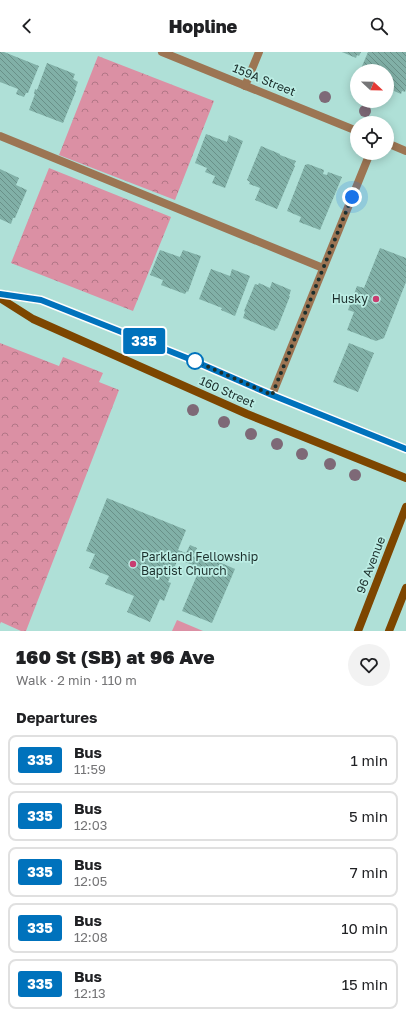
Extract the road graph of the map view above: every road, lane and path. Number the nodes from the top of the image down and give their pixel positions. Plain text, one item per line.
1 (162, 52) edge
2 (259, 52) edge
3 (245, 86) junction
4 (350, 128) edge
5 (0, 136) edge
6 (394, 146) edge
7 (406, 151) edge
8 (367, 160) edge
9 (323, 268) junction
10 (0, 294) edge
11 (0, 298) edge
12 (272, 395) junction
13 (406, 449) edge
14 (406, 478) edge
15 (406, 507) edge
16 (406, 588) edge
17 (358, 631) edge
18 (389, 631) edge

1 - 3 street, 159A Street
2 - 3 street
3 - 4 street, 159A Street
5 - 9 street
6 - 7 street
8 - 9 street
9 - 12 street
10 - 12 main road, 160 Street
11 - 14 main road, 160 Street
12 - 13 main road, 160 Street
15 - 17 main road, 96 Avenue
16 - 18 main road

